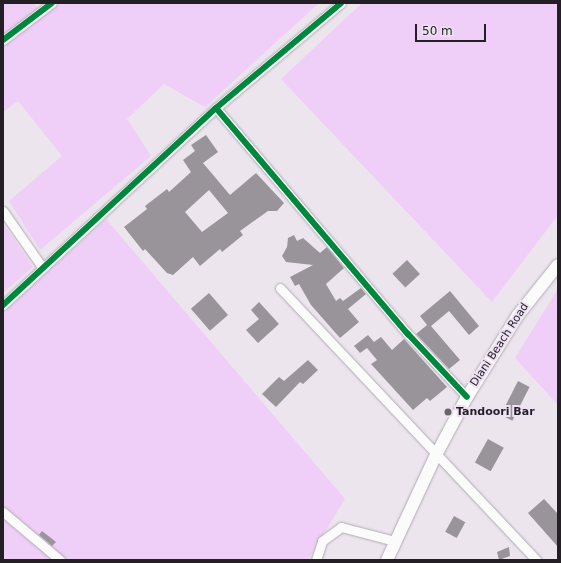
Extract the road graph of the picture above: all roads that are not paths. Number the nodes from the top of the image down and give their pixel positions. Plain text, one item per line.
1 (52, 3) edge
2 (341, 3) edge
3 (3, 40) edge
4 (216, 108) junction
5 (3, 211) edge
6 (558, 265) edge
7 (42, 267) junction
8 (280, 288) dead end
9 (3, 305) edge
10 (467, 397) junction
11 (436, 456) junction
12 (3, 512) edge
13 (395, 541) junction
14 (60, 560) edge
15 (316, 560) edge
16 (387, 560) edge
17 (536, 560) edge

1 - 3 street
2 - 4 street
4 - 7 street
4 - 10 street
5 - 7 street
6 - 10 main road, Diani Beach Road
7 - 9 street
8 - 11 street
10 - 11 main road, Diani Beach Road
11 - 13 main road, Diani Beach Road
11 - 17 street
12 - 14 street
13 - 15 street
13 - 16 main road, Diani Beach Road

